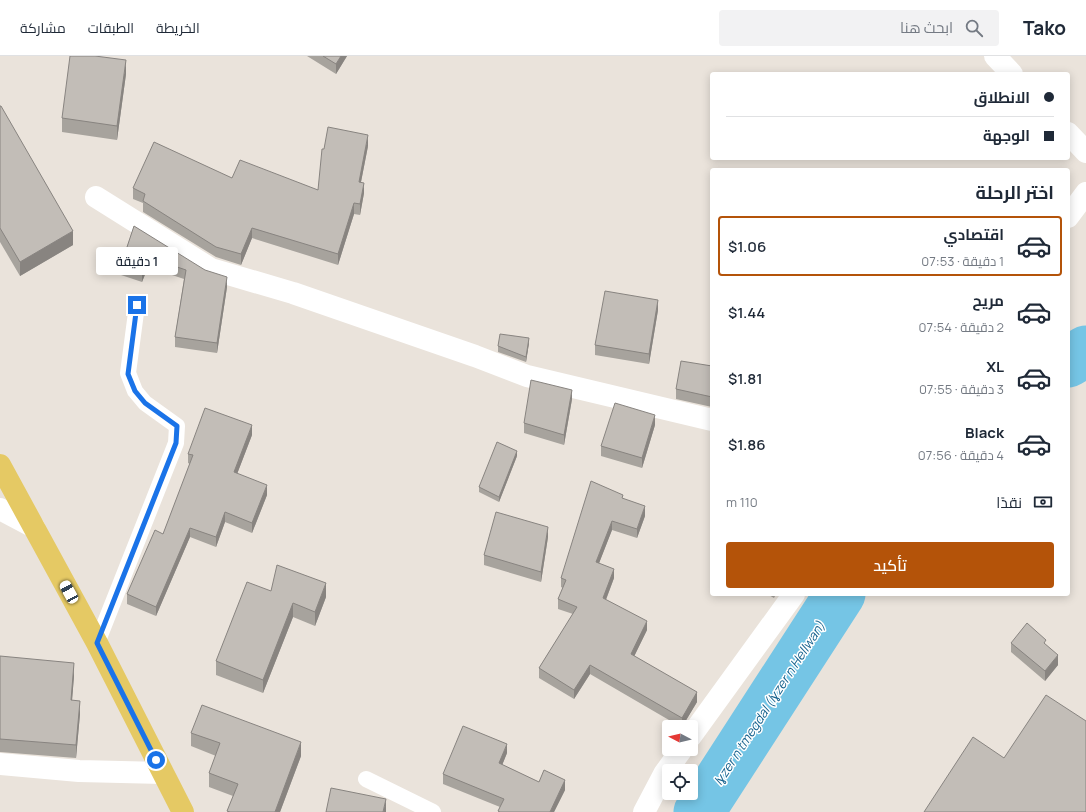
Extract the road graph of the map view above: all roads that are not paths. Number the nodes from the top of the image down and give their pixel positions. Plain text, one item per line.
1 (995, 56) edge
2 (1010, 72) edge
3 (1070, 135) edge
4 (1086, 152) edge
5 (1086, 193) edge
6 (96, 197) dead end
7 (1070, 214) edge
8 (137, 305) dead end
9 (710, 420) edge
10 (0, 464) edge
11 (0, 509) edge
12 (34, 527) junction
13 (793, 596) edge
14 (97, 643) junction
15 (698, 726) edge
16 (677, 756) edge
17 (0, 764) edge
18 (163, 773) junction
19 (366, 779) dead end
20 (183, 812) edge
21 (433, 812) edge
22 (644, 812) edge

1 - 2 street
3 - 4 street
5 - 7 street
6 - 9 street
8 - 14 lane
10 - 12 main road
11 - 12 street
12 - 14 main road
13 - 15 street
14 - 18 main road
16 - 22 street
17 - 18 street
18 - 20 main road
19 - 21 lane

